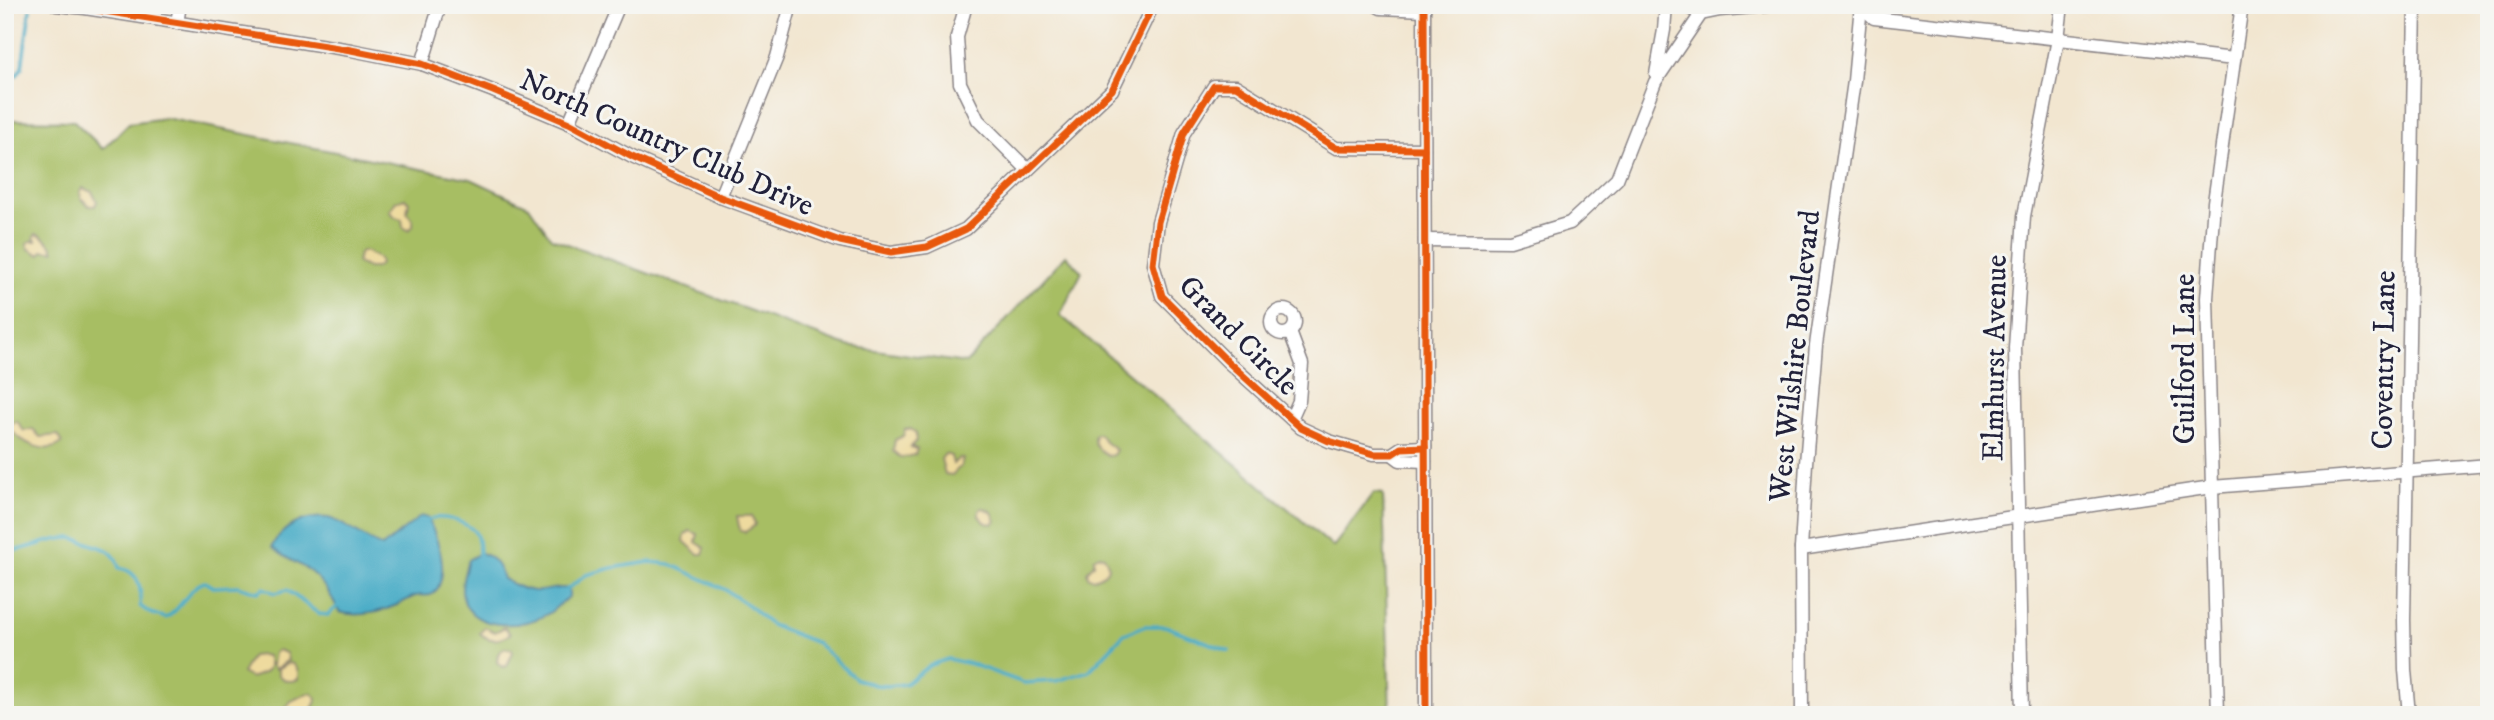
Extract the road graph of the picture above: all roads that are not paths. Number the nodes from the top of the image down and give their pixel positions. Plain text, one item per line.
1 (56, 5) edge
2 (180, 5) edge
3 (440, 5) edge
4 (619, 5) edge
5 (791, 5) edge
6 (966, 5) edge
7 (1153, 5) edge
8 (1376, 5) edge
9 (1666, 5) edge
10 (1684, 5) edge
11 (1775, 5) edge
12 (1860, 5) edge
13 (2062, 5) edge
14 (2242, 5) edge
15 (2415, 5) edge
16 (1424, 7) edge
17 (1701, 15) junction
18 (177, 23) junction
19 (2058, 39) junction
20 (2234, 60) junction
21 (422, 64) junction
22 (1655, 82) junction
23 (569, 123) junction
24 (1424, 149) junction
25 (1027, 169) junction
26 (720, 197) junction
27 (1425, 240) junction
28 (1290, 332) dead end
29 (1291, 419) junction
30 (1425, 447) junction
31 (1392, 454) junction
32 (1425, 461) junction
33 (2489, 465) edge
34 (2407, 472) junction
35 (2212, 486) junction
36 (2018, 517) junction
37 (1801, 549) junction
38 (1426, 715) edge
39 (1802, 715) edge
40 (2022, 715) edge
41 (2218, 715) edge
42 (2409, 715) edge

1 - 18 street, North Country Club Drive
2 - 18 street
3 - 21 street
4 - 23 street
5 - 26 street
6 - 25 street
7 - 25 street, North Country Club Drive
8 - 16 street
9 - 22 street
10 - 17 street
11 - 17 street
12 - 19 street
12 - 37 street, West Wilshire Boulevard
13 - 19 street, Elmhurst Avenue
14 - 20 street, Guilford Lane
15 - 34 street, Coventry Lane
16 - 24 street
17 - 22 street
18 - 21 street, North Country Club Drive
19 - 20 street
19 - 36 street, Elmhurst Avenue
20 - 35 street, Guilford Lane
21 - 23 street, North Country Club Drive
22 - 27 street
23 - 26 street, North Country Club Drive
24 - 27 street
24 - 29 street, Grand Circle
25 - 26 street, North Country Club Drive
27 - 30 street
28 - 29 street
29 - 31 street, Grand Circle
30 - 31 street, Grand Circle
30 - 32 street
31 - 32 street, Grand Circle
32 - 38 street
33 - 34 street
34 - 35 street
34 - 42 street, Coventry Lane
35 - 36 street
35 - 41 street, Guilford Lane
36 - 37 street
36 - 40 street, Elmhurst Avenue
37 - 39 street, West Wilshire Boulevard

